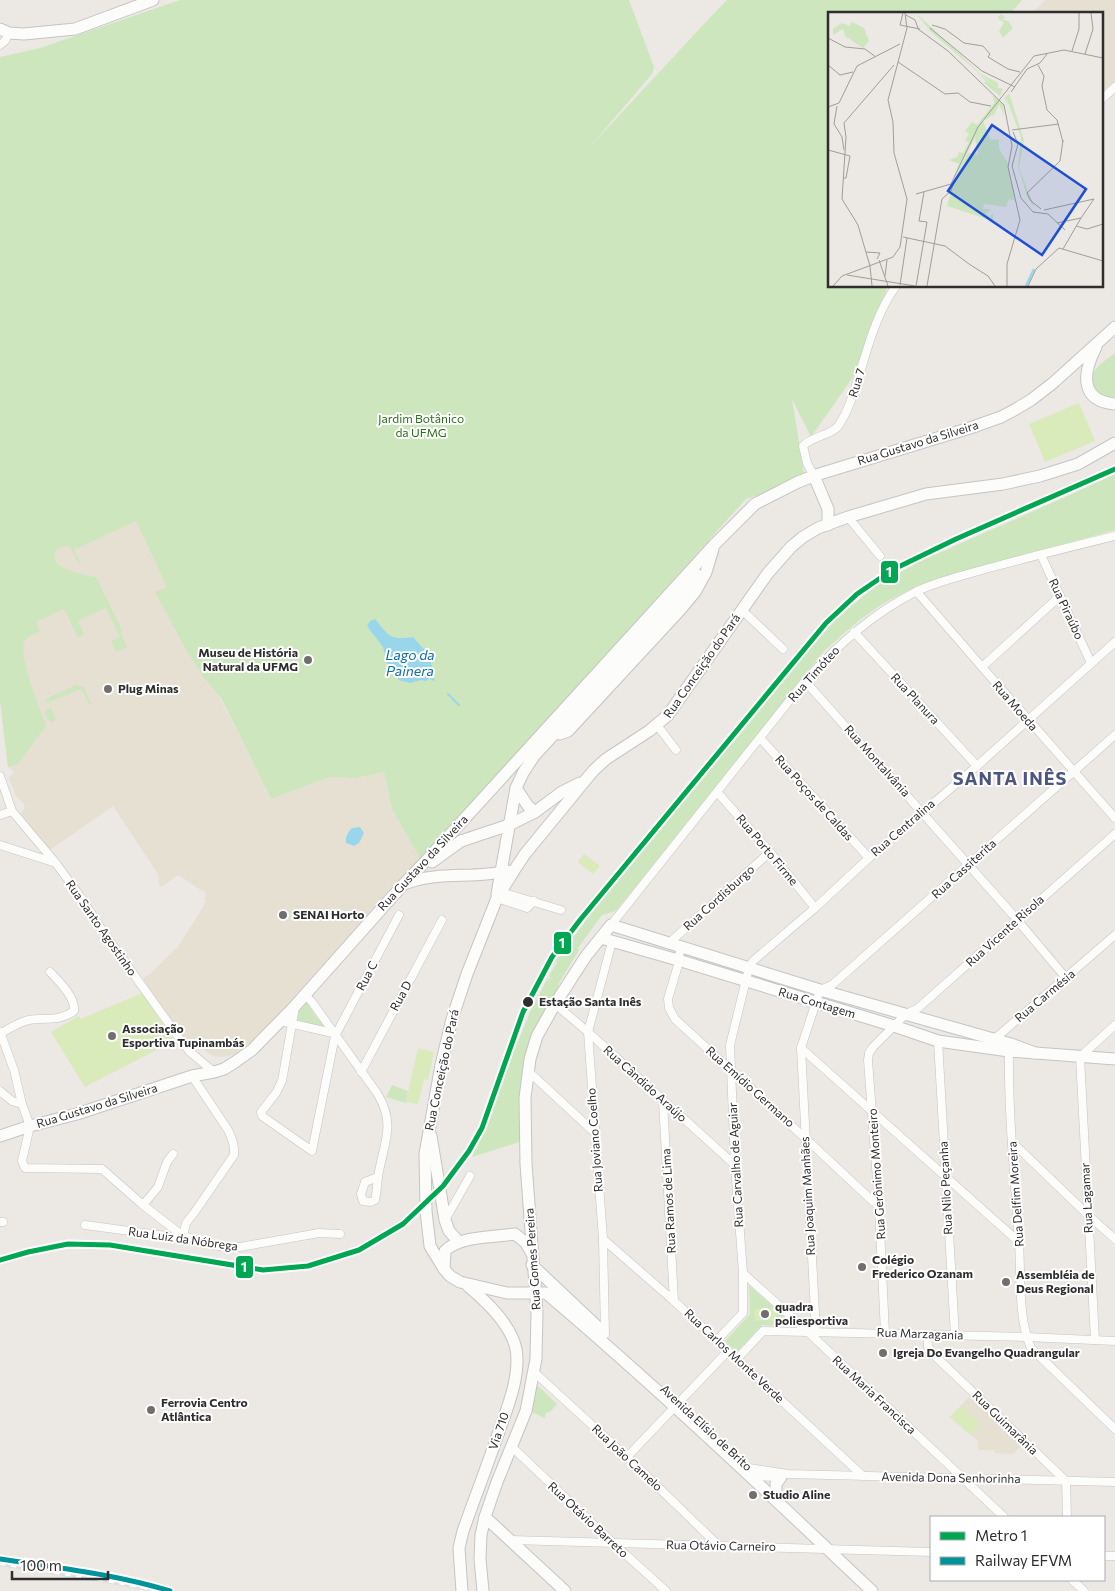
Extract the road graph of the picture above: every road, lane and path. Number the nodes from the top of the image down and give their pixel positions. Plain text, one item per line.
1 (153, 0) edge
2 (4, 31) edge
3 (0, 45) edge
4 (1115, 87) edge
5 (1102, 99) edge
6 (895, 288) edge
7 (1115, 327) edge
8 (1099, 342) junction
9 (1115, 404) edge
10 (1115, 443) edge
11 (807, 463) junction
12 (814, 476) junction
13 (800, 481) junction
14 (848, 517) junction
15 (828, 525) junction
16 (1114, 537) edge
17 (714, 545) junction
18 (1041, 555) junction
19 (880, 556) dead end
20 (917, 592) junction
21 (1060, 596) junction
22 (742, 610) junction
23 (854, 632) junction
24 (1115, 642) edge
25 (783, 649) dead end
26 (1091, 663) junction
27 (982, 667) junction
28 (805, 681) junction
29 (1027, 720) junction
30 (657, 725) junction
31 (1115, 735) edge
32 (760, 738) junction
33 (676, 750) dead end
34 (977, 766) junction
35 (1073, 772) junction
36 (0, 776) edge
37 (585, 781) junction
38 (516, 788) junction
39 (718, 793) junction
40 (12, 811) junction
41 (922, 811) junction
42 (535, 812) junction
43 (0, 816) edge
44 (1115, 818) edge
45 (509, 825) junction
46 (1115, 834) edge
47 (0, 845) edge
48 (770, 852) junction
49 (869, 858) junction
50 (55, 862) junction
51 (969, 866) junction
52 (515, 869) junction
53 (500, 873) junction
54 (484, 875) junction
55 (403, 884) junction
56 (499, 895) junction
57 (815, 908) junction
58 (561, 910) dead end
59 (399, 916) dead end
60 (442, 920) dead end
61 (1017, 920) junction
62 (611, 925) junction
63 (1115, 935) edge
64 (606, 940) junction
65 (668, 944) junction
66 (681, 948) junction
67 (678, 960) junction
68 (749, 968) junction
69 (50, 972) dead end
70 (1066, 978) junction
71 (746, 981) junction
72 (820, 990) junction
73 (305, 995) junction
74 (816, 1002) junction
75 (555, 1004) junction
76 (295, 1006) junction
77 (906, 1014) junction
78 (923, 1019) junction
79 (280, 1021) junction
80 (292, 1024) junction
81 (1115, 1025) edge
82 (894, 1026) junction
83 (588, 1032) junction
84 (913, 1032) junction
85 (0, 1033) edge
86 (334, 1035) junction
87 (992, 1039) junction
88 (938, 1041) junction
89 (968, 1045) junction
90 (801, 1048) junction
91 (1009, 1051) junction
92 (1035, 1053) junction
93 (1080, 1057) junction
94 (1115, 1059) edge
95 (528, 1071) junction
96 (731, 1071) junction
97 (214, 1072) junction
98 (361, 1072) junction
99 (192, 1076) junction
100 (0, 1091) edge
101 (663, 1101) junction
102 (22, 1104) junction
103 (873, 1111) junction
104 (30, 1126) junction
105 (429, 1127) junction
106 (594, 1132) junction
107 (0, 1136) edge
108 (805, 1138) junction
109 (1012, 1142) junction
110 (173, 1154) dead end
111 (735, 1165) junction
112 (470, 1176) dead end
113 (946, 1176) junction
114 (378, 1177) dead end
115 (143, 1205) junction
116 (879, 1207) junction
117 (1088, 1216) junction
118 (445, 1220) junction
119 (530, 1224) junction
120 (85, 1225) dead end
121 (340, 1234) dead end
122 (515, 1234) junction
123 (184, 1236) junction
124 (603, 1238) junction
125 (1115, 1240) edge
126 (459, 1242) junction
127 (1019, 1242) junction
128 (532, 1259) junction
129 (444, 1270) junction
130 (743, 1273) junction
131 (467, 1284) junction
132 (535, 1292) junction
133 (674, 1302) junction
134 (811, 1331) junction
135 (885, 1333) junction
136 (927, 1335) junction
137 (956, 1336) junction
138 (603, 1337) junction
139 (1026, 1337) junction
140 (1095, 1340) junction
141 (716, 1341) junction
142 (1115, 1341) edge
143 (728, 1351) junction
144 (737, 1359) junction
145 (534, 1372) junction
146 (677, 1405) junction
147 (1115, 1429) edge
148 (512, 1447) junction
149 (627, 1458) junction
150 (752, 1474) junction
151 (785, 1475) junction
152 (863, 1476) junction
153 (963, 1478) junction
154 (1066, 1481) junction
155 (1115, 1482) edge
156 (776, 1494) junction
157 (1003, 1516) edge
158 (1067, 1516) edge
159 (485, 1517) junction
160 (512, 1540) junction
161 (613, 1544) junction
162 (718, 1545) junction
163 (831, 1549) junction
164 (930, 1552) edge
165 (1073, 1581) edge
166 (462, 1591) edge
167 (482, 1591) edge
168 (566, 1591) edge
169 (666, 1591) edge
170 (872, 1591) edge
171 (879, 1591) edge
172 (1084, 1591) edge

1 - 2 main road
2 - 3 street
4 - 5 street
6 - 11 street, Rua 7
7 - 8 main road, Rua Gustavo da Silveira
8 - 9 main road
8 - 12 main road, Rua Gustavo da Silveira
10 - 14 main road, Rua Conceição do Pará
11 - 12 street
11 - 13 street, Rua 7
12 - 13 main road, Rua Gustavo da Silveira
12 - 15 main road
13 - 17 main road, Rua Gustavo da Silveira
14 - 15 main road, Rua Conceição do Pará
14 - 19 street
15 - 22 main road, Rua Conceição do Pará
16 - 18 street, Rua Timóteo
17 - 38 main road, Rua Gustavo da Silveira
17 - 55 main road, Rua Gustavo da Silveira
18 - 20 street, Rua Timóteo
18 - 21 street, Rua Piraúbo
20 - 23 street, Rua Timóteo
20 - 27 street, Rua Moeda
21 - 26 street, Rua Piraúbo
21 - 27 street
22 - 25 street
22 - 30 main road, Rua Conceição do Pará
23 - 28 street, Rua Timóteo
23 - 34 street, Rua Planura
24 - 26 street, Rua Centralina
26 - 29 street, Rua Centralina
27 - 29 street, Rua Moeda
28 - 32 street, Rua Timóteo
28 - 41 street, Rua Montalvânia
29 - 34 street, Rua Centralina
29 - 35 street, Rua Moeda
30 - 33 street
30 - 37 main road, Rua Conceição do Pará
31 - 35 street, Rua Cassiterita
32 - 39 street, Rua Timóteo
32 - 49 street, Rua Poços de Caldas
34 - 41 street, Rua Centralina
35 - 44 street, Rua Moeda
35 - 51 street, Rua Cassiterita
36 - 40 street, Rua Santo Agostinho
37 - 42 main road
37 - 52 main road, Rua Conceição do Pará
38 - 42 main road
38 - 45 main road, Rua Gustavo da Silveira
39 - 48 street, Rua Porto Firme
39 - 62 street, Rua Timóteo
40 - 43 street
40 - 50 street, Rua Santo Agostinho
41 - 49 street, Rua Centralina
41 - 51 street, Rua Montalvânia
42 - 45 main road
45 - 53 main road, Rua Gustavo da Silveira
45 - 55 main road
46 - 61 street, Rua Vicente Risola
47 - 50 street
48 - 57 street, Rua Porto Firme
48 - 65 street, Rua Cordisburgo
49 - 57 street, Rua Centralina
50 - 97 street, Rua Santo Agostinho
51 - 61 street, Rua Montalvânia
51 - 72 street, Rua Cassiterita
52 - 53 main road
52 - 56 main road, Rua Conceição do Pará
53 - 54 main road
53 - 56 main road, Rua Gustavo da Silveira
54 - 55 main road
54 - 56 main road
55 - 73 main road, Rua Gustavo da Silveira
56 - 58 street
56 - 105 main road, Rua Conceição do Pará
57 - 68 street, Rua Centralina
59 - 86 street, Rua C
60 - 98 street, Rua D
61 - 70 street, Rua Montalvânia
61 - 77 street, Rua Vicente Risola
62 - 64 main road, Rua Timóteo
62 - 65 main road, Rua Contagem
63 - 70 street, Rua Carmésia
64 - 67 main road, Rua Contagem
64 - 75 main road, Rua Gomes Pereira
64 - 83 street, Rua Joviano Coelho
65 - 66 main road, Rua Contagem
66 - 67 street, Rua Emídio Germano
66 - 68 main road, Rua Contagem
67 - 71 main road, Rua Contagem
67 - 96 street, Rua Emídio Germano
68 - 71 street
68 - 72 main road, Rua Contagem
69 - 85 street
70 - 87 street, Rua Carmésia
71 - 74 main road, Rua Contagem
71 - 96 street, Rua Carvalho de Aguiar
72 - 74 street
72 - 77 main road, Rua Contagem
73 - 76 main road, Rua Gustavo da Silveira
73 - 86 street
74 - 82 main road, Rua Contagem
74 - 90 street, Rua Joaquim Manhães
75 - 83 street, Rua Cândido Araújo
75 - 95 main road, Rua Gomes Pereira
76 - 79 main road, Rua Gustavo da Silveira
76 - 80 street
77 - 78 main road, Rua Contagem
77 - 82 street, Rua Vicente Risola
78 - 84 main road
78 - 87 main road, Rua Contagem
78 - 88 main road
79 - 80 street
79 - 97 main road, Rua Gustavo da Silveira
80 - 86 street
80 - 86 street, Rua C
81 - 93 street
82 - 84 main road, Rua Contagem
82 - 103 street, Rua Gerônimo Monteiro
83 - 101 street, Rua Cândido Araújo
83 - 106 street, Rua Joviano Coelho
84 - 88 main road, Rua Contagem
85 - 102 street
86 - 98 street
87 - 89 street, Rua Carmésia
87 - 92 main road, Rua Contagem
88 - 89 main road, Rua Contagem
88 - 113 street, Rua Nilo Peçanha
89 - 91 main road, Rua Contagem
90 - 103 street
90 - 108 street, Rua Joaquim Manhães
91 - 92 main road, Rua Contagem
91 - 109 street, Rua Delfim Moreira
92 - 93 main road, Rua Contagem
93 - 94 main road, Rua Contagem
93 - 117 street, Rua Lagamar
95 - 106 street
95 - 119 main road, Rua Gomes Pereira
96 - 108 street, Rua Emídio Germano
96 - 111 street, Rua Carvalho de Aguiar
97 - 99 main road, Rua Gustavo da Silveira
98 - 114 street
99 - 104 main road, Rua Gustavo da Silveira
99 - 123 street
100 - 102 street
101 - 111 street, Rua Cândido Araújo
101 - 133 street, Rua Ramos de Lima
102 - 104 street
103 - 113 street
103 - 116 street, Rua Gerônimo Monteiro
104 - 107 main road, Rua Gustavo da Silveira
104 - 115 street
105 - 118 main road
105 - 129 main road, Rua Conceição do Pará
106 - 124 street, Rua Joviano Coelho
108 - 116 street, Rua Emídio Germano
108 - 134 street, Rua Joaquim Manhães
109 - 117 street
109 - 127 street, Rua Delfim Moreira
110 - 115 street
111 - 130 street, Rua Carvalho de Aguiar
112 - 118 street
113 - 127 street
113 - 137 street, Rua Nilo Peçanha
115 - 123 street
116 - 135 street, Rua Gerônimo Monteiro
117 - 125 street
117 - 140 street, Rua Lagamar
118 - 126 main road
119 - 122 main road
119 - 128 main road, Rua Gomes Pereira
120 - 123 street, Rua Luiz da Nóbrega
121 - 123 street, Rua Luiz da Nóbrega
122 - 126 main road
122 - 128 main road, Avenida Elísio de Brito
124 - 133 street, Rua Carlos Monte Verde
124 - 138 street, Rua Joviano Coelho
126 - 129 main road
127 - 139 street, Rua Delfim Moreira
128 - 132 main road, Rua Gomes Pereira
128 - 138 main road, Avenida Elísio de Brito
129 - 131 main road
130 - 134 street, Rua Maria Francisca
130 - 141 street, Rua Carvalho de Aguiar
131 - 132 main road
131 - 166 main road, Via 710
132 - 138 main road, Avenida Elísio de Brito
132 - 145 main road, Rua Gomes Pereira
133 - 141 street, Rua Carlos Monte Verde
134 - 135 street, Rua Marzagania
134 - 144 street, Rua Marzagania
134 - 153 street, Rua Maria Francisca
135 - 136 street, Rua Marzagania
136 - 137 street, Rua Marzagania
136 - 154 street, Rua Guimarânia
137 - 139 street, Rua Marzagania
138 - 146 main road, Avenida Elísio de Brito
139 - 140 street, Rua Marzagania
139 - 147 street
140 - 142 street, Rua Marzagania
141 - 143 street, Rua Carlos Monte Verde
143 - 144 street, Rua Carlos Monte Verde
143 - 146 street
144 - 152 street, Rua Carlos Monte Verde
145 - 148 main road, Rua Gomes Pereira
145 - 149 street, Rua João Camelo
146 - 149 street
146 - 150 main road, Avenida Elísio de Brito
148 - 159 main road, Rua Gomes Pereira
148 - 161 street, Rua Otávio Barreto
149 - 162 street, Rua João Camelo
150 - 151 street, Avenida Dona Senhorinha
150 - 156 main road, Avenida Elísio de Brito
150 - 163 main road, Avenida Elísio de Brito
151 - 152 street, Avenida Dona Senhorinha
151 - 156 main road
152 - 153 street, Avenida Dona Senhorinha
153 - 154 street, Avenida Dona Senhorinha
153 - 157 street, Rua Maria Francisca
154 - 155 street, Avenida Dona Senhorinha
154 - 158 street
156 - 163 main road, Avenida Elísio de Brito
159 - 160 main road
159 - 167 main road, Rua Gomes Pereira
160 - 161 street, Rua Otávio Carneiro
160 - 168 main road
161 - 162 street, Rua Otávio Carneiro
161 - 169 street, Rua Otávio Barreto
162 - 163 street, Rua Otávio Carneiro
163 - 164 street, Rua Otávio Carneiro
163 - 170 main road, Avenida Elísio de Brito
163 - 171 main road, Avenida Elísio de Brito
165 - 172 street

